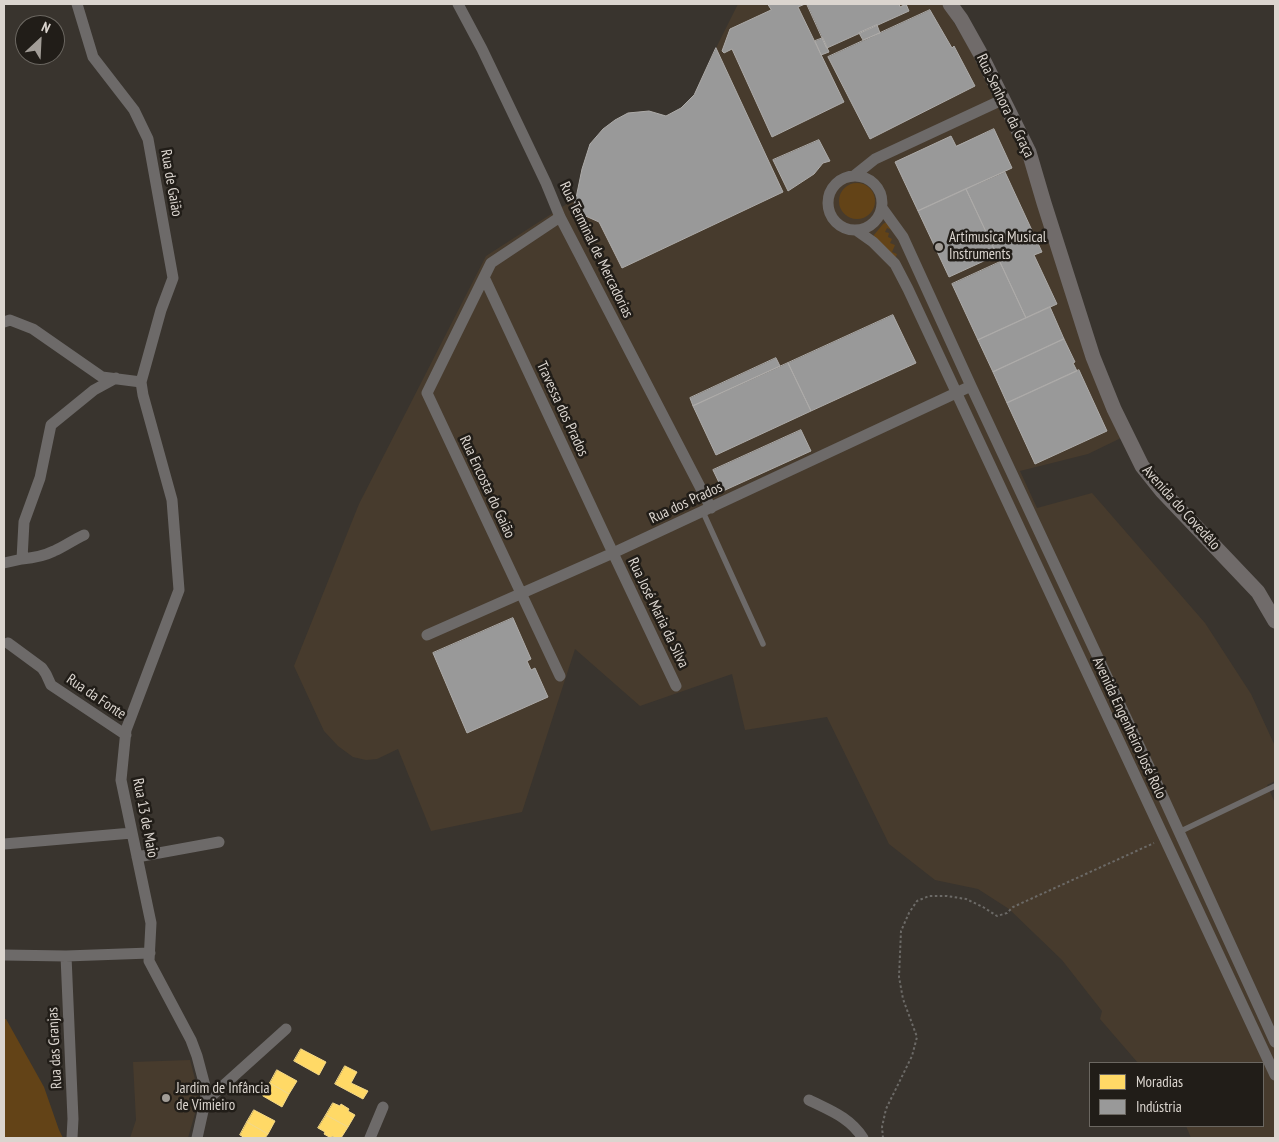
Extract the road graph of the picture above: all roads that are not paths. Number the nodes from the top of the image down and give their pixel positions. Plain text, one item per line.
1 (77, 4) edge
2 (458, 4) edge
3 (950, 4) edge
4 (1004, 99) junction
5 (855, 175) junction
6 (882, 208) junction
7 (560, 217) junction
8 (856, 230) junction
9 (484, 277) junction
10 (4, 322) edge
11 (1093, 357) joint
12 (116, 378) junction
13 (142, 382) junction
14 (971, 386) junction
15 (956, 393) junction
16 (707, 510) junction
17 (84, 535) dead end
18 (612, 553) junction
19 (22, 559) junction
20 (4, 563) edge
21 (521, 594) junction
22 (1275, 621) edge
23 (427, 634) dead end
24 (8, 643) dead end
25 (763, 644) dead end
26 (560, 676) dead end
27 (676, 686) dead end
28 (126, 735) junction
29 (1275, 786) edge
30 (1179, 832) junction
31 (132, 834) junction
32 (219, 842) dead end
33 (4, 844) edge
34 (137, 856) junction
35 (150, 953) junction
36 (4, 954) edge
37 (66, 956) junction
38 (286, 1029) dead end
39 (1275, 1042) edge
40 (1275, 1075) edge
41 (810, 1100) dead end
42 (205, 1102) junction
43 (383, 1108) dead end
44 (72, 1138) edge
45 (196, 1138) edge
46 (370, 1138) edge
47 (863, 1138) edge

1 - 13 street, Rua de Gaião
2 - 7 street, Rua Terminal de Mercadorias
3 - 4 street, Rua Senhora da Graça
4 - 5 street, Avenida Engenheiro José Rolo
4 - 11 street, Rua Senhora da Graça
5 - 6 street, Avenida Engenheiro José Rolo
5 - 8 street, Avenida Engenheiro José Rolo
6 - 8 street
6 - 14 street, Avenida Engenheiro José Rolo
7 - 9 street
7 - 16 street, Rua Terminal de Mercadorias
8 - 15 street, Avenida Engenheiro José Rolo
9 - 18 street, Travessa dos Prados
9 - 21 street, Rua Encosta do Gaião
10 - 12 street
11 - 22 street, Avenida do Covedêlo
12 - 13 street
12 - 19 street
13 - 28 street, Rua 13 de Maio
14 - 15 street
14 - 30 street, Avenida Engenheiro José Rolo
15 - 16 street, Rua dos Prados
15 - 40 street, Avenida Engenheiro José Rolo
16 - 18 street, Rua dos Prados
16 - 25 lane
17 - 19 street
18 - 21 street, Rua dos Prados
18 - 27 street, Rua José Maria da Silva
19 - 20 street
21 - 23 street, Rua dos Prados
21 - 26 street, Rua Encosta do Gaião
24 - 28 street, Rua da Fonte
28 - 31 street, Rua 13 de Maio
29 - 30 lane
30 - 39 street, Avenida Engenheiro José Rolo
31 - 33 street
31 - 34 street, Rua 13 de Maio
32 - 34 street
34 - 35 street, Rua 13 de Maio
35 - 37 street
35 - 42 street, Rua 13 de Maio
36 - 37 street
37 - 44 street, Rua das Granjas
38 - 42 street
41 - 47 street
42 - 45 street, Rua 13 de Maio
43 - 46 street

